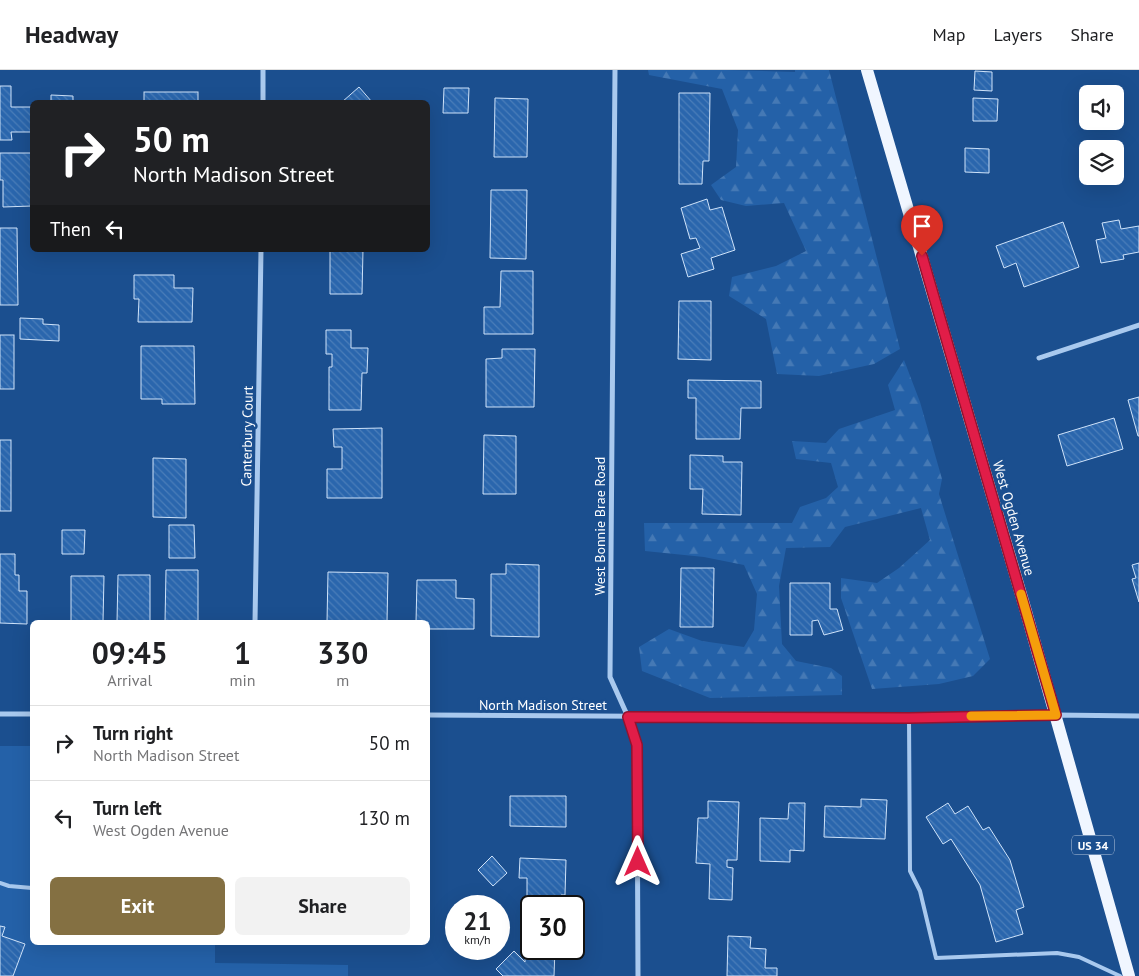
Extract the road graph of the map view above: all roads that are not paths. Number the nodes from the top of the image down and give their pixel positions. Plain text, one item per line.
1 (263, 70) edge
2 (615, 70) edge
3 (867, 70) edge
4 (263, 100) edge
5 (261, 252) edge
6 (1139, 326) edge
7 (1039, 358) dead end
8 (256, 620) edge
9 (0, 714) edge
10 (30, 714) edge
11 (430, 715) edge
12 (1056, 715) junction
13 (1139, 716) edge
14 (628, 717) junction
15 (909, 718) junction
16 (0, 883) edge
17 (30, 888) edge
18 (638, 976) edge
19 (1120, 976) edge
20 (1129, 976) edge

1 - 4 street
2 - 14 street, West Bonnie Brae Road
3 - 12 main road, West Ogden Avenue / US 34
5 - 8 street, Canterbury Court
6 - 7 street
9 - 10 street
11 - 14 street, North Madison Street
12 - 13 street, North Madison Street
12 - 15 street, North Madison Street
12 - 20 main road, West Ogden Avenue / US 34
14 - 15 street, North Madison Street
14 - 18 street, West Bonnie Brae Road
15 - 19 lane
16 - 17 lane

